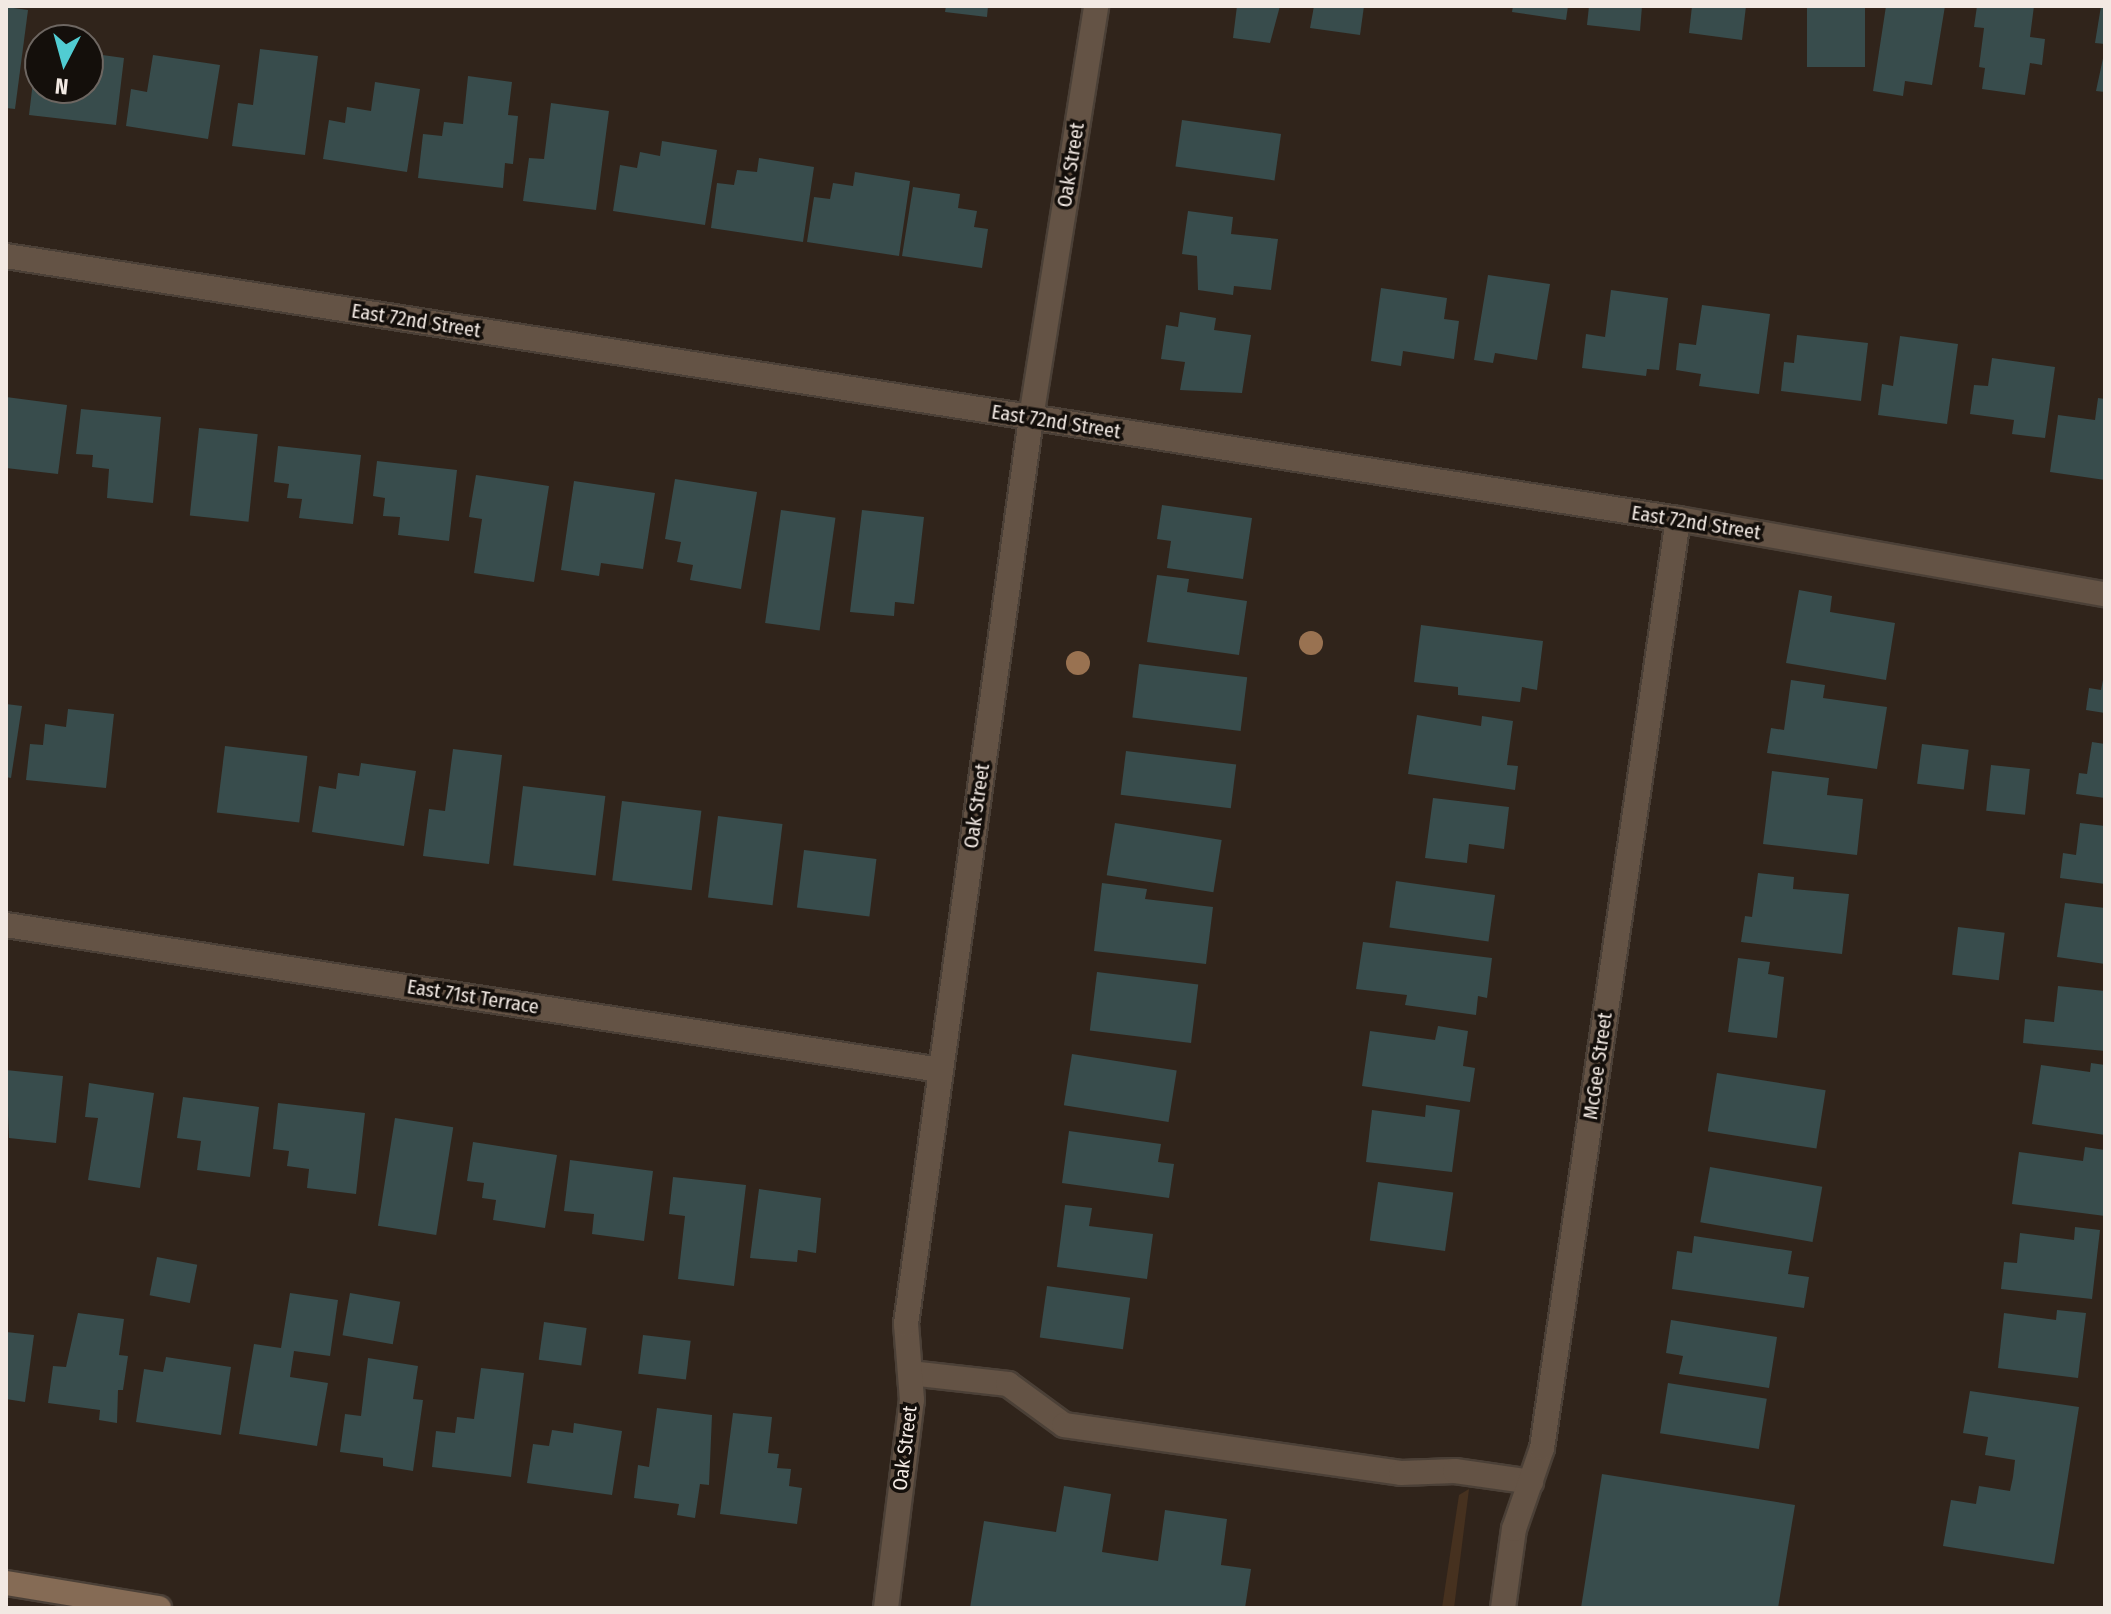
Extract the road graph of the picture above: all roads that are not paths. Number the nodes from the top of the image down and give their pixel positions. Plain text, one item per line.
1 (1096, 6) edge
2 (6, 256) edge
3 (1031, 418) junction
4 (1678, 519) junction
5 (2105, 594) edge
6 (6, 925) edge
7 (940, 1070) junction
8 (910, 1373) junction
9 (1531, 1482) junction
10 (6, 1583) edge
11 (159, 1608) edge
12 (886, 1608) edge
13 (1503, 1608) edge

1 - 3 street, Oak Street
2 - 3 street, East 72nd Street
3 - 4 street, East 72nd Street
3 - 7 street, Oak Street
4 - 5 street, East 72nd Street
4 - 9 street, McGee Street
6 - 7 street, East 71st Terrace
7 - 8 street, Oak Street
8 - 9 street
8 - 12 street, Oak Street
9 - 13 street, McGee Street
10 - 11 main road

